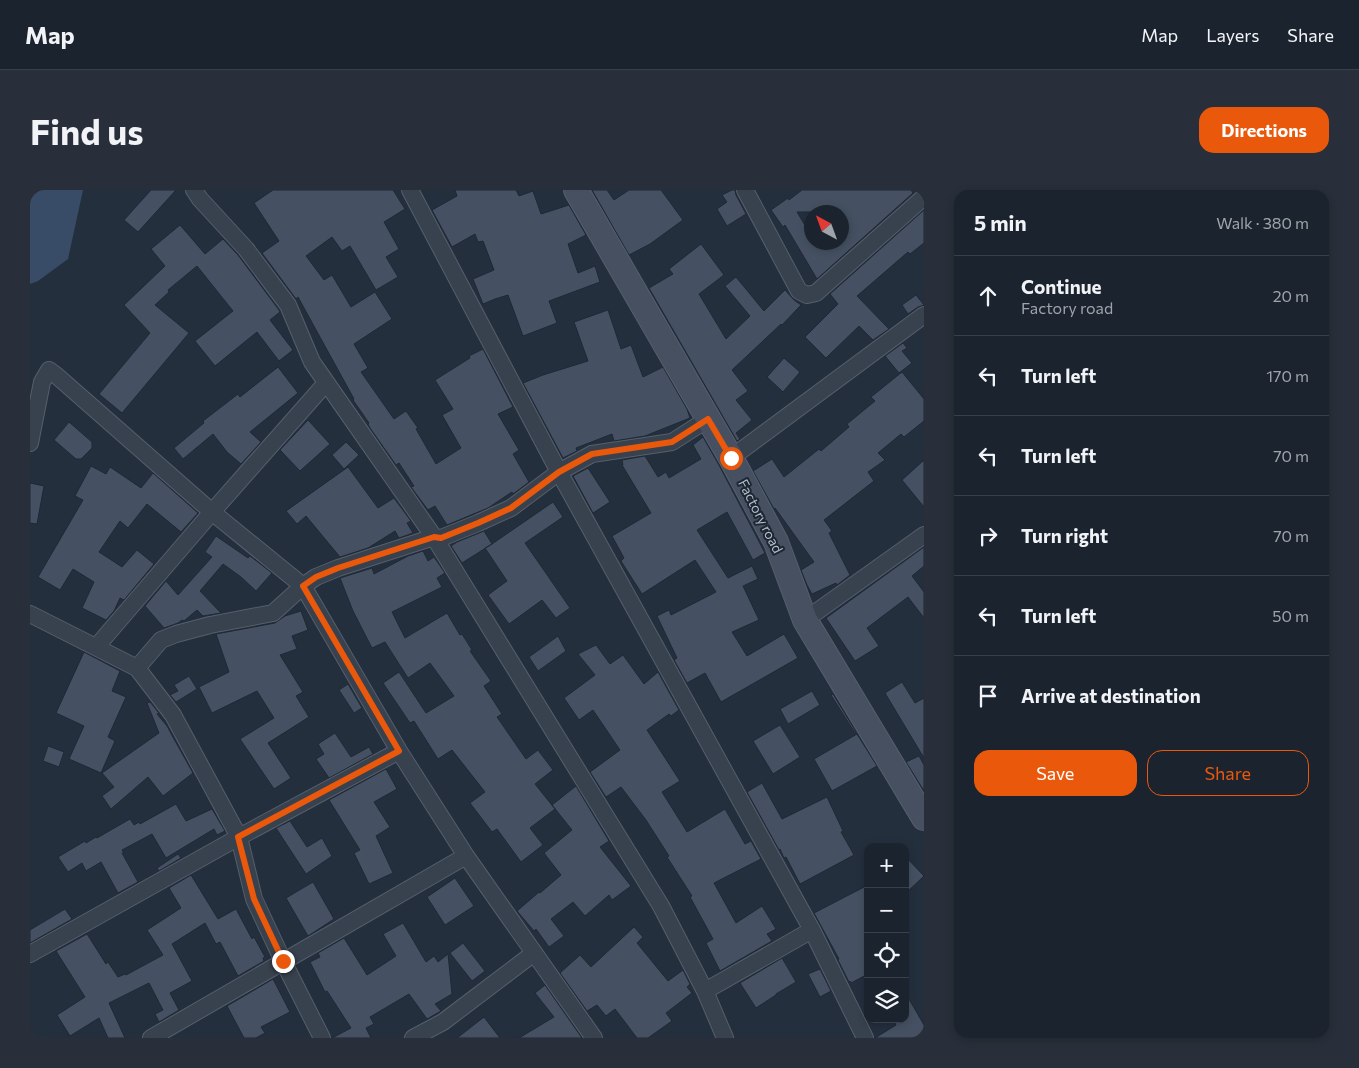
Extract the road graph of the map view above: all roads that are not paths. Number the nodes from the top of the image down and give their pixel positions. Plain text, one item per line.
1 (194, 190) edge
2 (410, 190) edge
3 (576, 190) edge
4 (745, 190) edge
5 (924, 197) edge
6 (924, 315) edge
7 (326, 383) junction
8 (708, 419) junction
9 (30, 443) edge
10 (731, 458) junction
11 (559, 472) junction
12 (212, 512) junction
13 (924, 535) edge
14 (434, 537) junction
15 (303, 586) junction
16 (30, 614) edge
17 (805, 620) junction
18 (96, 646) junction
19 (137, 668) junction
20 (399, 751) junction
21 (924, 818) edge
22 (238, 837) junction
23 (466, 856) junction
24 (812, 930) junction
25 (534, 953) junction
26 (30, 954) edge
27 (283, 961) junction
28 (704, 991) junction
29 (151, 1038) edge
30 (322, 1038) edge
31 (413, 1038) edge
32 (594, 1038) edge
33 (725, 1038) edge
34 (865, 1038) edge

1 - 7 street
2 - 11 street
3 - 8 street, Factory road
4 - 5 street
6 - 10 street
7 - 12 street
7 - 14 street
8 - 10 street, Factory road
8 - 11 street
9 - 12 street
10 - 17 street, Factory road
11 - 14 street
11 - 24 street
12 - 15 street
12 - 18 street
13 - 17 street
14 - 15 street
14 - 28 street
15 - 19 street
15 - 20 street
16 - 18 street
17 - 21 street, Factory road
18 - 19 street
19 - 22 street
20 - 22 street
20 - 23 street
22 - 26 street
22 - 27 street
23 - 25 street
23 - 27 street
24 - 28 street
24 - 34 street
25 - 31 street
25 - 32 street
27 - 29 street
27 - 30 street
28 - 33 street

